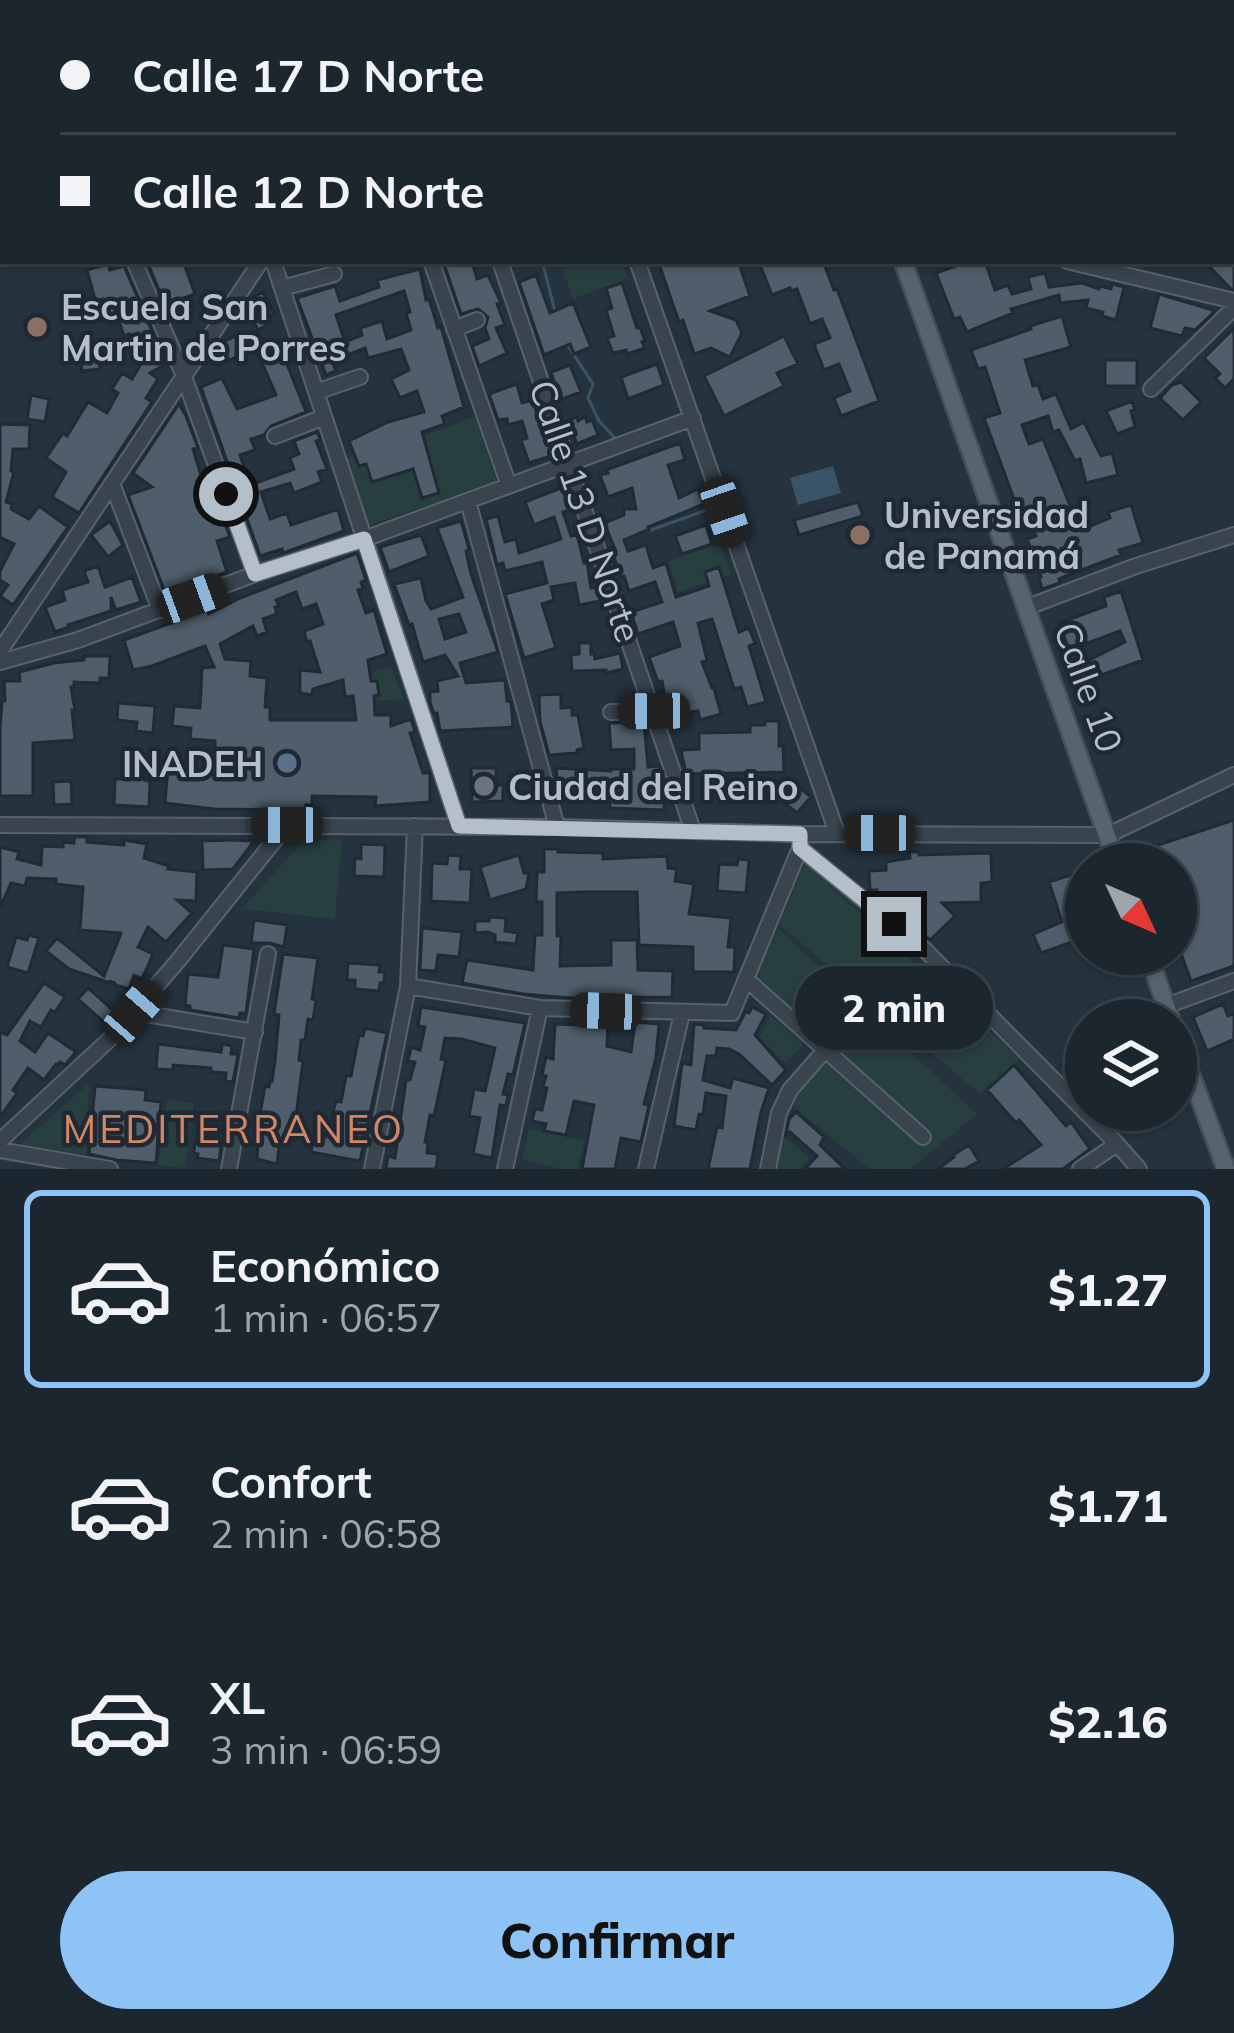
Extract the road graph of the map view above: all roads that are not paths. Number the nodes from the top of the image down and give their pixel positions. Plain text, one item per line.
1 (135, 264) edge
2 (259, 264) edge
3 (274, 264) edge
4 (432, 264) edge
5 (501, 264) edge
6 (639, 264) edge
7 (904, 264) edge
8 (1078, 264) edge
9 (334, 274) dead end
10 (282, 288) junction
11 (1234, 304) edge
12 (477, 320) dead end
13 (454, 329) junction
14 (183, 374) junction
15 (360, 376) dead end
16 (1151, 389) dead end
17 (316, 392) junction
18 (324, 417) junction
19 (692, 418) junction
20 (275, 436) dead end
21 (571, 464) junction
22 (112, 485) junction
23 (508, 486) junction
24 (468, 501) junction
25 (1234, 535) edge
26 (364, 539) junction
27 (255, 574) junction
28 (1025, 608) junction
29 (160, 610) junction
30 (0, 651) edge
31 (0, 662) edge
32 (654, 711) junction
33 (611, 712) dead end
34 (1234, 776) edge
35 (0, 824) edge
36 (287, 825) junction
37 (415, 826) junction
38 (459, 826) junction
39 (557, 827) junction
40 (693, 831) junction
41 (837, 833) junction
42 (1108, 835) junction
43 (800, 841) junction
44 (1110, 843) edge
45 (268, 954) dead end
46 (746, 979) junction
47 (1234, 981) edge
48 (408, 986) junction
49 (1197, 999) edge
50 (540, 1008) junction
51 (134, 1012) junction
52 (682, 1013) junction
53 (255, 1032) junction
54 (826, 1049) junction
55 (1197, 1089) edge
56 (923, 1137) dead end
57 (0, 1141) edge
58 (1118, 1144) junction
59 (0, 1150) edge
60 (1228, 1162) edge
61 (769, 1168) edge
62 (110, 1169) edge
63 (230, 1169) edge
64 (372, 1169) edge
65 (506, 1169) edge
66 (646, 1169) edge
67 (1080, 1169) edge
68 (1139, 1169) edge

1 - 14 street
2 - 14 street
3 - 10 street
4 - 13 street
5 - 21 street, Calle 13 D Norte
6 - 19 street
7 - 28 main road, Calle 10
8 - 11 street
9 - 10 street
10 - 17 street
11 - 16 street
12 - 13 street
13 - 23 street
14 - 22 street
14 - 27 street
15 - 17 street
17 - 18 street
18 - 20 street
18 - 26 street
19 - 21 street
19 - 41 street
21 - 23 street
21 - 32 street, Calle 13 D Norte
22 - 29 street
22 - 30 street
23 - 24 street
24 - 26 street
24 - 39 street
25 - 28 street
26 - 27 street
26 - 38 street
27 - 29 street
28 - 42 main road, Calle 10
29 - 31 street
32 - 33 street
32 - 40 street, Calle 13 D Norte
34 - 42 street
35 - 36 street
36 - 37 street
36 - 51 street
37 - 38 street
37 - 48 street
38 - 39 street
39 - 40 street
40 - 43 street
41 - 42 street
41 - 43 street
42 - 44 main road, Calle 10
43 - 46 street
43 - 58 street
45 - 53 street
46 - 52 street
46 - 54 street
47 - 49 street
48 - 50 street
48 - 64 street
50 - 52 street
50 - 65 street
51 - 53 street
51 - 57 street
52 - 66 street
53 - 63 street
54 - 56 street
54 - 61 street
55 - 60 main road
58 - 67 street
58 - 68 street
59 - 62 street

